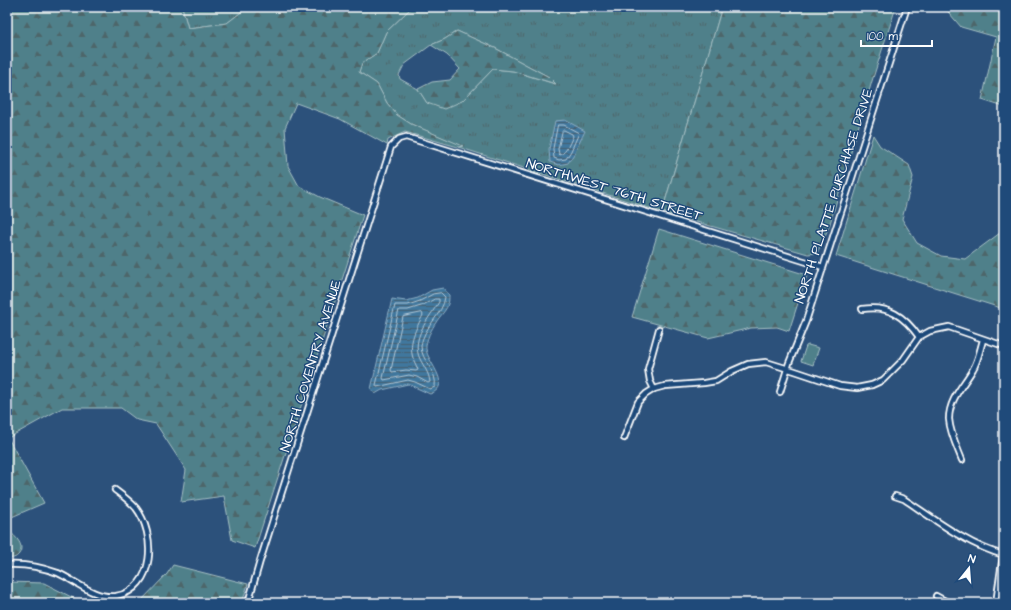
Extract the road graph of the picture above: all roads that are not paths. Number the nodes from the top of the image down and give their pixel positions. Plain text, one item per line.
1 (907, 7) edge
2 (399, 139) joint
3 (823, 267) junction
4 (862, 309) dead end
5 (659, 329) dead end
6 (919, 337) junction
7 (983, 340) junction
8 (1004, 346) edge
9 (788, 368) junction
10 (654, 389) junction
11 (780, 392) dead end
12 (624, 438) dead end
13 (962, 460) dead end
14 (115, 490) dead end
15 (895, 496) dead end
16 (1004, 548) edge
17 (1003, 555) edge
18 (7, 565) edge
19 (936, 596) dead end
20 (248, 603) edge
21 (948, 603) edge
22 (996, 603) edge

1 - 3 street, NORTH PLATTE PURCHASE DRIVE
2 - 3 street, NORTHWEST 76TH STREET
2 - 20 street, NORTH COVENTRY AVENUE
3 - 9 street, NORTH PLATTE PURCHASE DRIVE
4 - 6 street
5 - 10 street
6 - 7 street
6 - 9 street
7 - 8 street
7 - 13 street
9 - 10 street
9 - 11 street, NORTH PLATTE PURCHASE DRIVE
10 - 12 street
14 - 18 street
15 - 17 street
16 - 17 street
17 - 22 street
19 - 21 street

